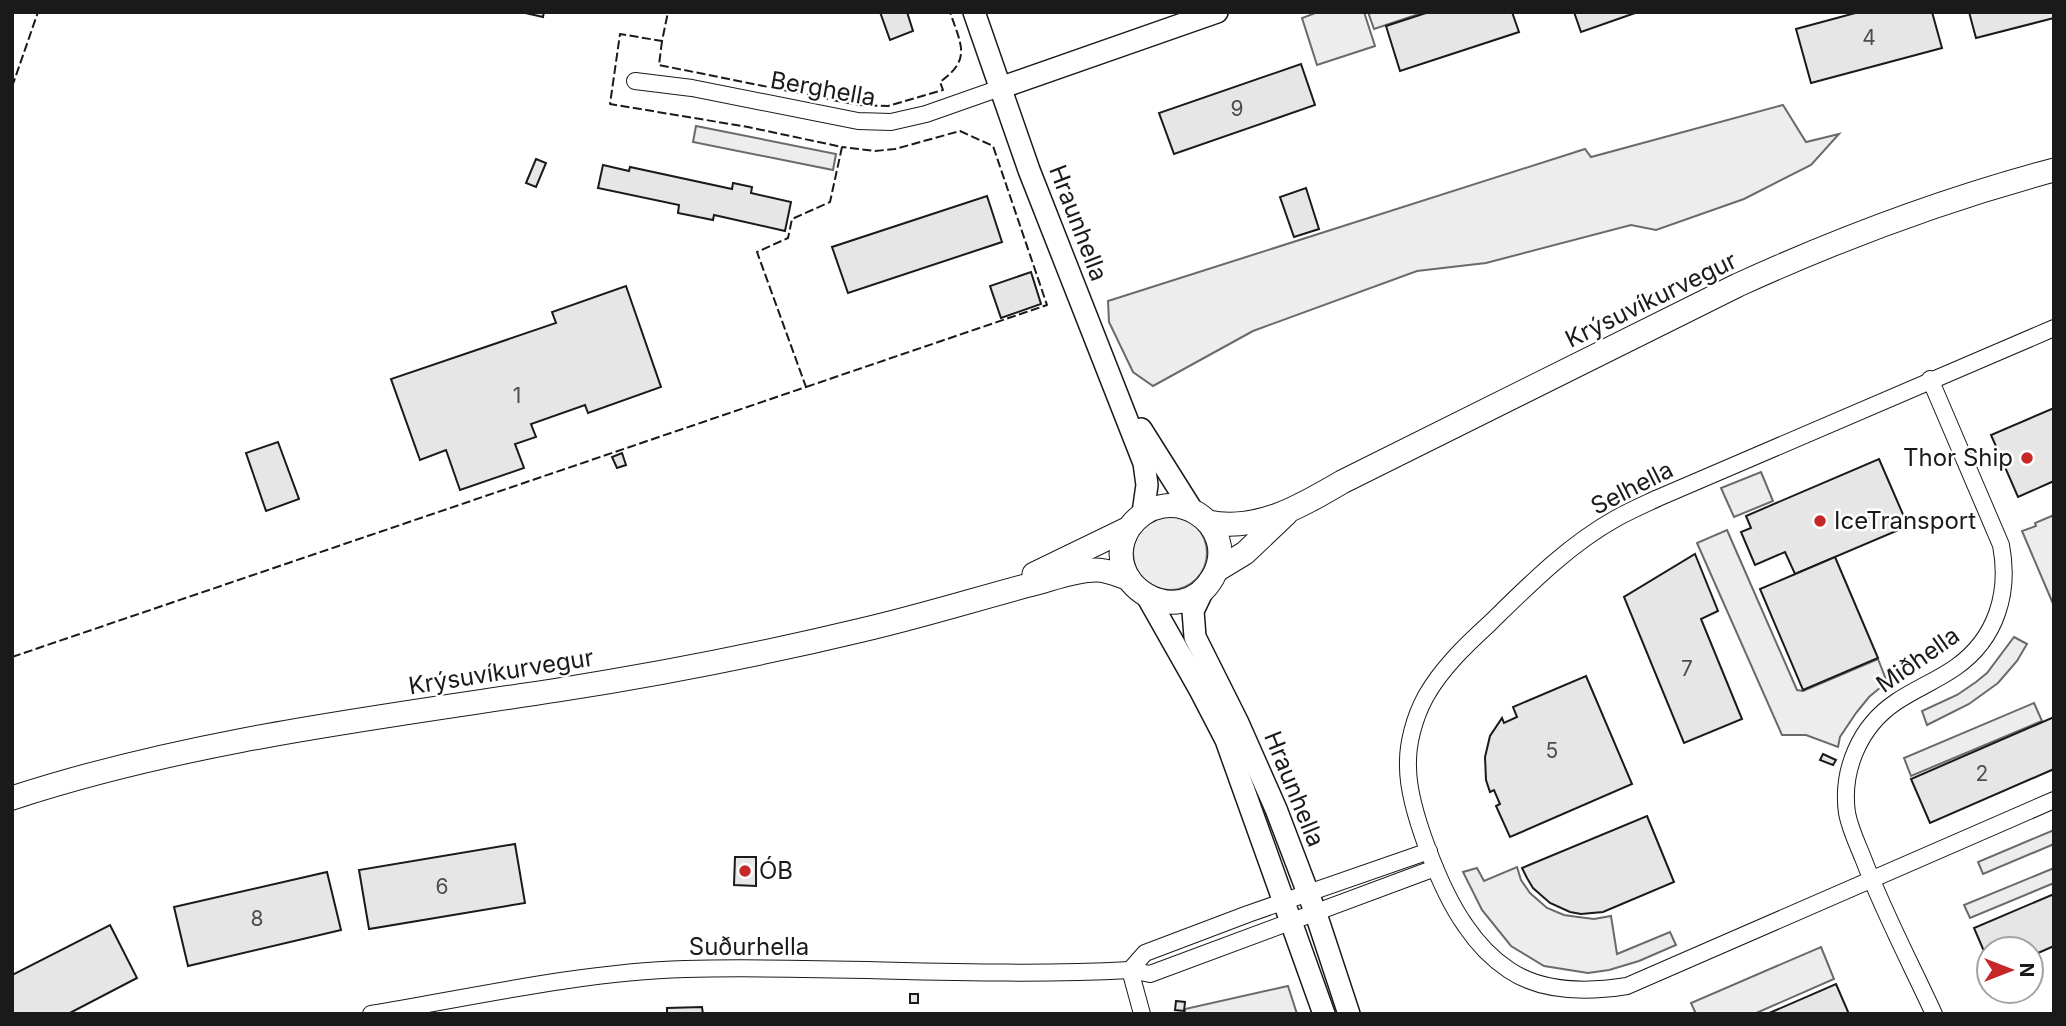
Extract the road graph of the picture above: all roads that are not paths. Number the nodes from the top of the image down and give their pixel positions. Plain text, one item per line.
1 (974, 12) edge
2 (1217, 12) edge
3 (635, 81) dead end
4 (1000, 88) junction
5 (2054, 170) edge
6 (2054, 328) edge
7 (1110, 377) junction
8 (1930, 379) junction
9 (1286, 514) junction
10 (1200, 516) junction
11 (1136, 520) junction
12 (1217, 570) junction
13 (1129, 579) junction
14 (1203, 590) junction
15 (997, 593) junction
16 (1147, 596) junction
17 (12, 798) edge
18 (2054, 800) edge
19 (1429, 851) junction
20 (1436, 868) junction
21 (1871, 878) junction
22 (1308, 893) junction
23 (1283, 902) junction
24 (1316, 914) junction
25 (1290, 924) junction
26 (1130, 970) junction
27 (371, 1014) edge
28 (1142, 1014) edge
29 (1324, 1014) edge
30 (1349, 1014) edge
31 (1934, 1014) edge

1 - 4 street, Hraunhella
2 - 4 street
3 - 4 street, Berghella
4 - 7 street, Hraunhella
5 - 9 main road, Krýsuvíkurvegur
6 - 8 street, Selhella
7 - 10 street, Hraunhella
7 - 11 street, Hraunhella
8 - 19 street, Selhella
8 - 21 street, Miðhella
9 - 10 main road, Krýsuvíkurvegur
9 - 12 main road, Krýsuvíkurvegur
10 - 11 main road
10 - 12 main road
11 - 13 main road
11 - 15 main road, Krýsuvíkurvegur
12 - 14 main road
13 - 15 main road, Krýsuvíkurvegur
13 - 16 main road
14 - 16 main road
14 - 22 street, Hraunhella
15 - 17 main road, Krýsuvíkurvegur
16 - 23 street, Hraunhella
18 - 21 street, Selhella
19 - 20 street, Selhella
19 - 22 street
20 - 21 street, Selhella
20 - 24 street
21 - 31 street, Miðhella
22 - 23 street
22 - 24 street, Hraunhella
23 - 25 street, Hraunhella
23 - 26 street
24 - 25 street
24 - 30 street, Hraunhella
25 - 26 street, Suðurhella
25 - 29 street, Hraunhella
26 - 27 street, Suðurhella
26 - 28 street

